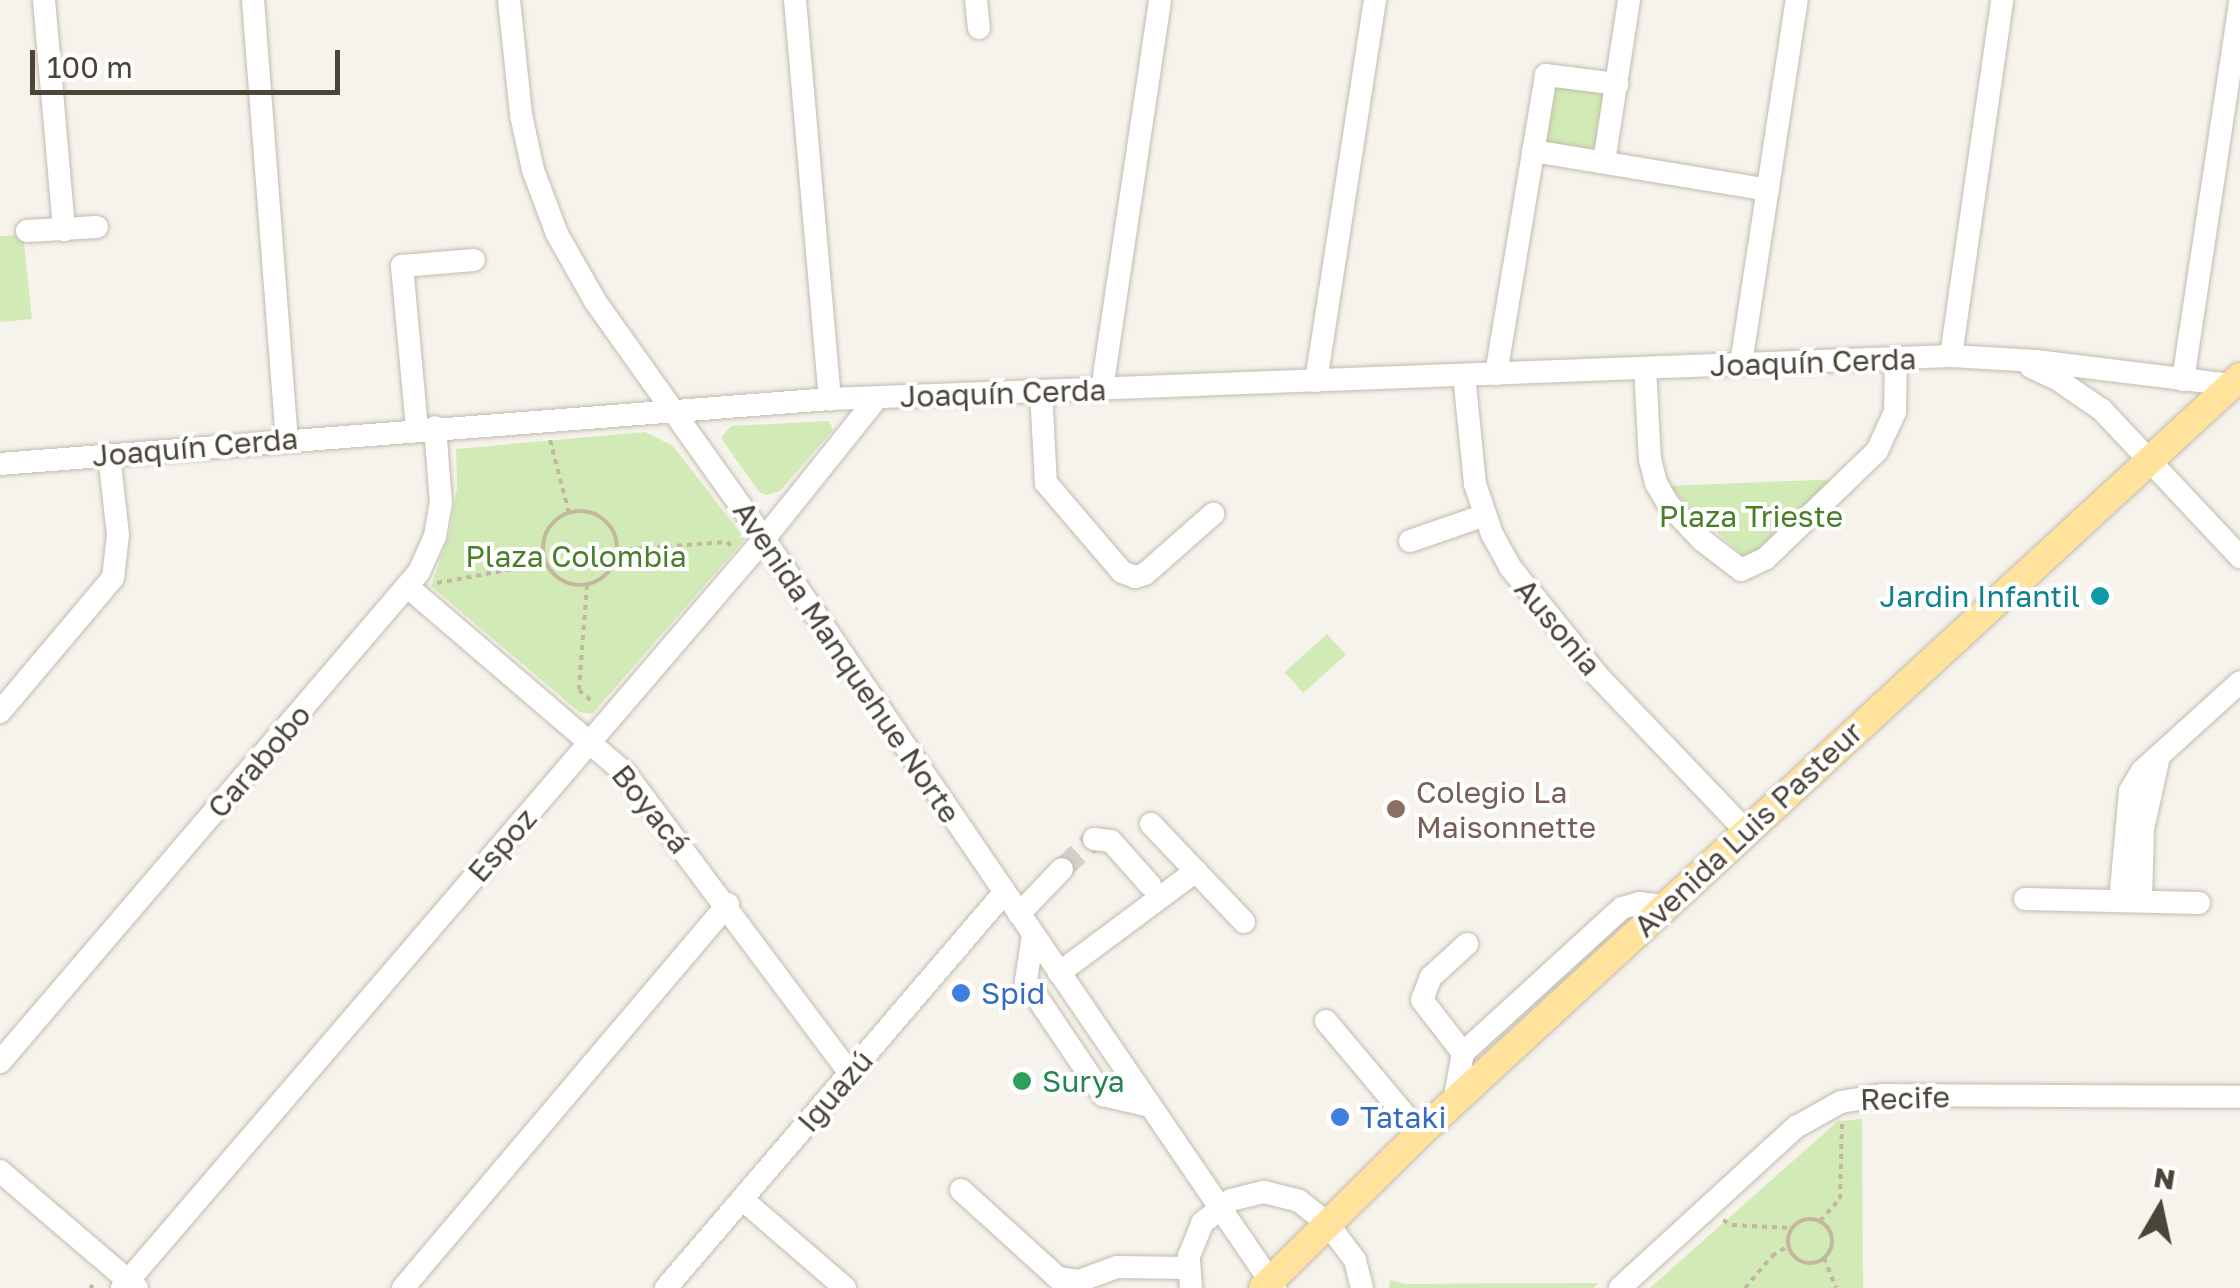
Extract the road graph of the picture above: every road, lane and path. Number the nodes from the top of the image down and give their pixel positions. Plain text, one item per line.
1 (44, 0) edge
2 (254, 0) edge
3 (509, 0) edge
4 (795, 0) edge
5 (976, 0) edge
6 (1160, 0) edge
7 (1375, 0) edge
8 (1629, 0) edge
9 (1798, 0) edge
10 (2002, 0) edge
11 (2240, 1) edge
12 (979, 28) dead end
13 (1617, 84) junction
14 (1534, 151) junction
15 (1604, 162) junction
16 (1768, 190) junction
17 (96, 227) dead end
18 (64, 230) junction
19 (27, 231) dead end
20 (474, 260) dead end
21 (1951, 356) junction
22 (1896, 358) junction
23 (2008, 359) junction
24 (1742, 364) junction
25 (1645, 368) junction
26 (1496, 374) junction
27 (1464, 375) junction
28 (2183, 380) junction
29 (1316, 381) junction
30 (2236, 381) edge
31 (1102, 389) junction
32 (1041, 392) junction
33 (877, 398) junction
34 (830, 399) junction
35 (671, 409) junction
36 (426, 428) junction
37 (550, 436) dead end
38 (287, 439) junction
39 (109, 455) junction
40 (2149, 460) junction
41 (0, 464) edge
42 (568, 513) junction
43 (1213, 514) dead end
44 (1485, 516) junction
45 (764, 539) junction
46 (1410, 541) dead end
47 (618, 550) junction
48 (2240, 558) edge
49 (746, 561) junction
50 (546, 563) junction
51 (588, 585) junction
52 (408, 587) junction
53 (2240, 682) edge
54 (0, 712) edge
55 (610, 718) junction
56 (591, 742) junction
57 (1151, 824) dead end
58 (1746, 831) junction
59 (1094, 839) dead end
60 (1062, 870) tunnel mouth
61 (1196, 871) junction
62 (1150, 885) dead end
63 (1004, 893) junction
64 (2025, 898) dead end
65 (2130, 901) junction
66 (2200, 903) dead end
67 (728, 904) junction
68 (1665, 906) junction
69 (1019, 914) junction
70 (1244, 922) dead end
71 (1033, 936) junction
72 (1467, 944) dead end
73 (1059, 973) junction
74 (1326, 1022) dead end
75 (1463, 1053) junction
76 (0, 1062) edge
77 (850, 1073) junction
78 (2240, 1096) edge
79 (1454, 1102) junction
80 (1841, 1102) junction
81 (1150, 1106) junction
82 (1420, 1133) junction
83 (0, 1171) edge
84 (962, 1190) dead end
85 (742, 1199) junction
86 (1219, 1206) junction
87 (1706, 1210) junction
88 (1820, 1222) junction
89 (1327, 1223) junction
90 (1793, 1228) junction
91 (1789, 1245) junction
92 (1824, 1258) junction
93 (1189, 1278) edge
94 (1627, 1284) edge
95 (129, 1286) edge
96 (1269, 1286) edge
97 (403, 1288) edge
98 (666, 1288) edge
99 (845, 1288) edge
100 (1362, 1288) edge
101 (1745, 1288) edge
102 (1836, 1288) edge

1 - 18 street
2 - 38 street
3 - 35 street, Avenida Manquehue Norte
4 - 34 street
5 - 12 street
6 - 31 street
7 - 29 street
8 - 13 street
9 - 16 street
10 - 21 street
11 - 28 street
13 - 14 street
13 - 15 street
14 - 15 street
14 - 26 street
15 - 16 street
16 - 24 street
17 - 18 street
18 - 19 street
20 - 36 street, Carabobo
21 - 22 street, Joaquín Cerda
21 - 23 street, Joaquín Cerda
22 - 24 street, Joaquín Cerda
22 - 25 street
23 - 28 street, Joaquín Cerda
23 - 40 street, Joaquín Cerda
24 - 25 street, Joaquín Cerda
25 - 26 street, Joaquín Cerda
26 - 27 street, Joaquín Cerda
27 - 29 street, Joaquín Cerda
27 - 44 street, Ausonia
28 - 30 street, Joaquín Cerda
29 - 31 street, Joaquín Cerda
30 - 40 main road, Avenida Luis Pasteur
31 - 32 street, Joaquín Cerda
32 - 33 street, Joaquín Cerda
32 - 43 street
33 - 34 street, Joaquín Cerda
33 - 45 street, Espoz
34 - 35 street, Joaquín Cerda
35 - 36 street, Joaquín Cerda
35 - 45 street, Avenida Manquehue Norte
36 - 38 street, Joaquín Cerda
36 - 52 street, Carabobo
37 - 42 path
38 - 39 street, Joaquín Cerda
39 - 41 street, Joaquín Cerda
39 - 54 street
40 - 48 street, Joaquín Cerda
40 - 58 main road, Avenida Luis Pasteur
42 - 47 path
42 - 50 path
44 - 46 street
44 - 58 street, Ausonia
45 - 49 street, Espoz
45 - 63 street, Avenida Manquehue Norte
47 - 49 path
47 - 51 path
49 - 55 street, Espoz
50 - 51 path
50 - 52 path
51 - 55 path
52 - 56 street, Boyacá
52 - 76 street, Carabobo
53 - 65 street
55 - 56 street, Espoz
56 - 67 street, Boyacá
56 - 95 street, Espoz
57 - 61 street
58 - 68 main road, Avenida Luis Pasteur
59 - 62 street
60 - 69 street
61 - 70 street
61 - 73 street
63 - 69 street, Avenida Manquehue Norte
63 - 77 street, Iguazú
64 - 65 street
65 - 66 street
67 - 77 street, Boyacá
67 - 97 street
68 - 75 street
68 - 79 main road, Avenida Luis Pasteur
69 - 71 street, Avenida Manquehue Norte
71 - 73 street, Avenida Manquehue Norte
71 - 81 street
72 - 75 street
73 - 81 street, Avenida Manquehue Norte
74 - 82 street
75 - 79 street
77 - 85 street, Iguazú
78 - 80 street, Recife
79 - 82 main road, Avenida Luis Pasteur
80 - 87 street, Recife
80 - 88 path
81 - 86 street, Avenida Manquehue Norte
82 - 89 main road, Avenida Luis Pasteur
83 - 95 street
84 - 93 street
85 - 98 street, Iguazú
85 - 99 street
86 - 89 street
86 - 93 street
86 - 96 street, Avenida Manquehue Norte
87 - 90 path
87 - 94 street, Recife
88 - 90 path
88 - 92 path
89 - 96 main road, Avenida Luis Pasteur
89 - 100 street
90 - 91 path
91 - 92 path
91 - 101 path
92 - 102 path

